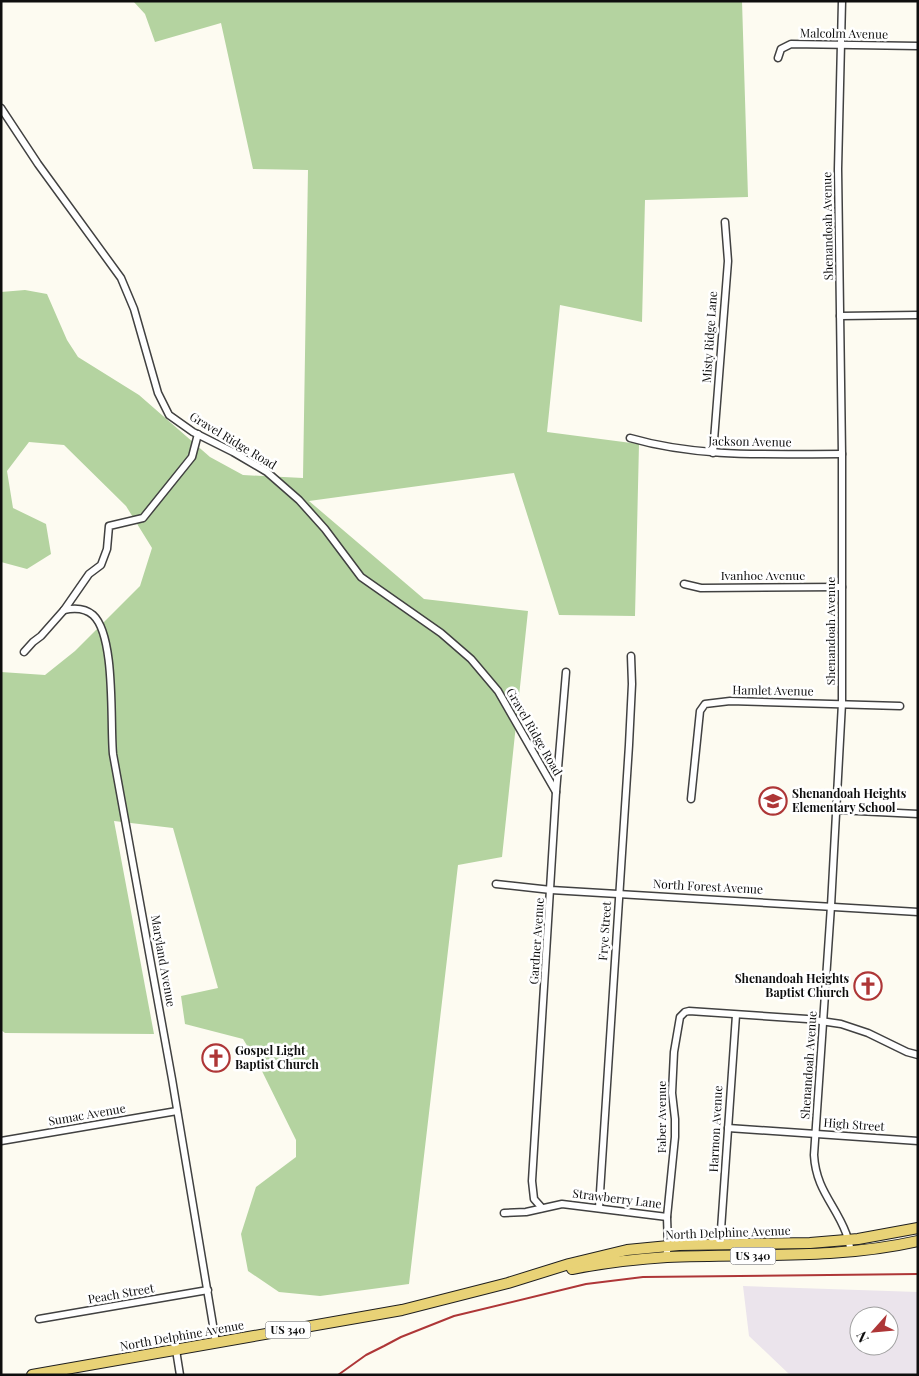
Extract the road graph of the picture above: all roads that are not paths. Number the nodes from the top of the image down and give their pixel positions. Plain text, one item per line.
1 (842, 1) edge
2 (842, 45) junction
3 (918, 46) edge
4 (778, 58) dead end
5 (1, 108) edge
6 (725, 222) dead end
7 (918, 315) edge
8 (840, 316) junction
9 (198, 434) junction
10 (630, 438) dead end
11 (713, 453) junction
12 (842, 454) junction
13 (684, 584) dead end
14 (842, 587) junction
15 (64, 610) junction
16 (24, 652) dead end
17 (631, 656) dead end
18 (566, 672) dead end
19 (842, 704) junction
20 (900, 706) dead end
21 (556, 792) junction
22 (691, 799) dead end
23 (837, 810) junction
24 (918, 814) edge
25 (496, 884) dead end
26 (551, 890) junction
27 (619, 894) junction
28 (831, 906) junction
29 (918, 912) edge
30 (736, 1015) junction
31 (823, 1022) junction
32 (918, 1055) edge
33 (178, 1111) junction
34 (728, 1128) junction
35 (815, 1134) junction
36 (918, 1141) edge
37 (1, 1142) edge
38 (542, 1208) junction
39 (599, 1208) junction
40 (504, 1213) dead end
41 (667, 1217) junction
42 (918, 1228) edge
43 (848, 1240) junction
44 (918, 1241) edge
45 (720, 1244) junction
46 (668, 1246) junction
47 (851, 1252) junction
48 (666, 1257) junction
49 (541, 1274) junction
50 (208, 1290) junction
51 (39, 1319) dead end
52 (216, 1343) junction
53 (176, 1350) junction
54 (32, 1375) edge
55 (180, 1375) edge

1 - 2 street, Shenandoah Avenue
2 - 3 street, Malcolm Avenue
2 - 4 street, Malcolm Avenue
2 - 8 street, Shenandoah Avenue
5 - 9 street, Gravel Ridge Road
6 - 11 street, Misty Ridge Lane
7 - 8 street
8 - 12 street, Shenandoah Avenue
9 - 15 street
9 - 21 street, Gravel Ridge Road
10 - 11 street, Jackson Avenue
11 - 12 street, Jackson Avenue
12 - 14 street, Shenandoah Avenue
13 - 14 street, Ivanhoe Avenue
14 - 19 street, Shenandoah Avenue
15 - 16 street
15 - 33 street, Maryland Avenue
17 - 27 street, Frye Street
18 - 21 street, Gardner Avenue
19 - 20 street, Hamlet Avenue
19 - 22 street, Hamlet Avenue
19 - 23 street, Shenandoah Avenue
21 - 26 street, Gardner Avenue
23 - 24 street
23 - 28 street, Shenandoah Avenue
25 - 26 street, North Forest Avenue
26 - 27 street, North Forest Avenue
26 - 38 street, Gardner Avenue
27 - 28 street, North Forest Avenue
27 - 39 street, Frye Street
28 - 29 street, North Forest Avenue
28 - 31 street, Shenandoah Avenue
30 - 31 street
30 - 34 street, Harmon Avenue
30 - 41 street, Faber Avenue
31 - 32 street
31 - 35 street, Shenandoah Avenue
33 - 37 street, Sumac Avenue
33 - 50 street, Maryland Avenue
34 - 35 street, High Street
34 - 45 street, Harmon Avenue
35 - 36 street, High Street
35 - 43 street, Shenandoah Avenue
38 - 39 street, Strawberry Lane
38 - 40 street, Strawberry Lane
39 - 41 street, Strawberry Lane
41 - 46 street, Faber Avenue
42 - 43 main road, North Delphine Avenue / US 340
43 - 45 main road, North Delphine Avenue / US 340
43 - 47 street, Shenandoah Avenue
44 - 47 main road, North Delphine Avenue / US 340
45 - 46 main road, North Delphine Avenue / US 340
46 - 48 street, Faber Avenue
46 - 49 main road, North Delphine Avenue / US 340
47 - 48 main road, North Delphine Avenue / US 340
48 - 49 main road, North Delphine Avenue / US 340
49 - 52 main road, North Delphine Avenue / US 340
50 - 51 street, Peach Street
50 - 52 street, Maryland Avenue
52 - 53 main road, North Delphine Avenue / US 340
53 - 54 main road, North Delphine Avenue / US 340
53 - 55 street

